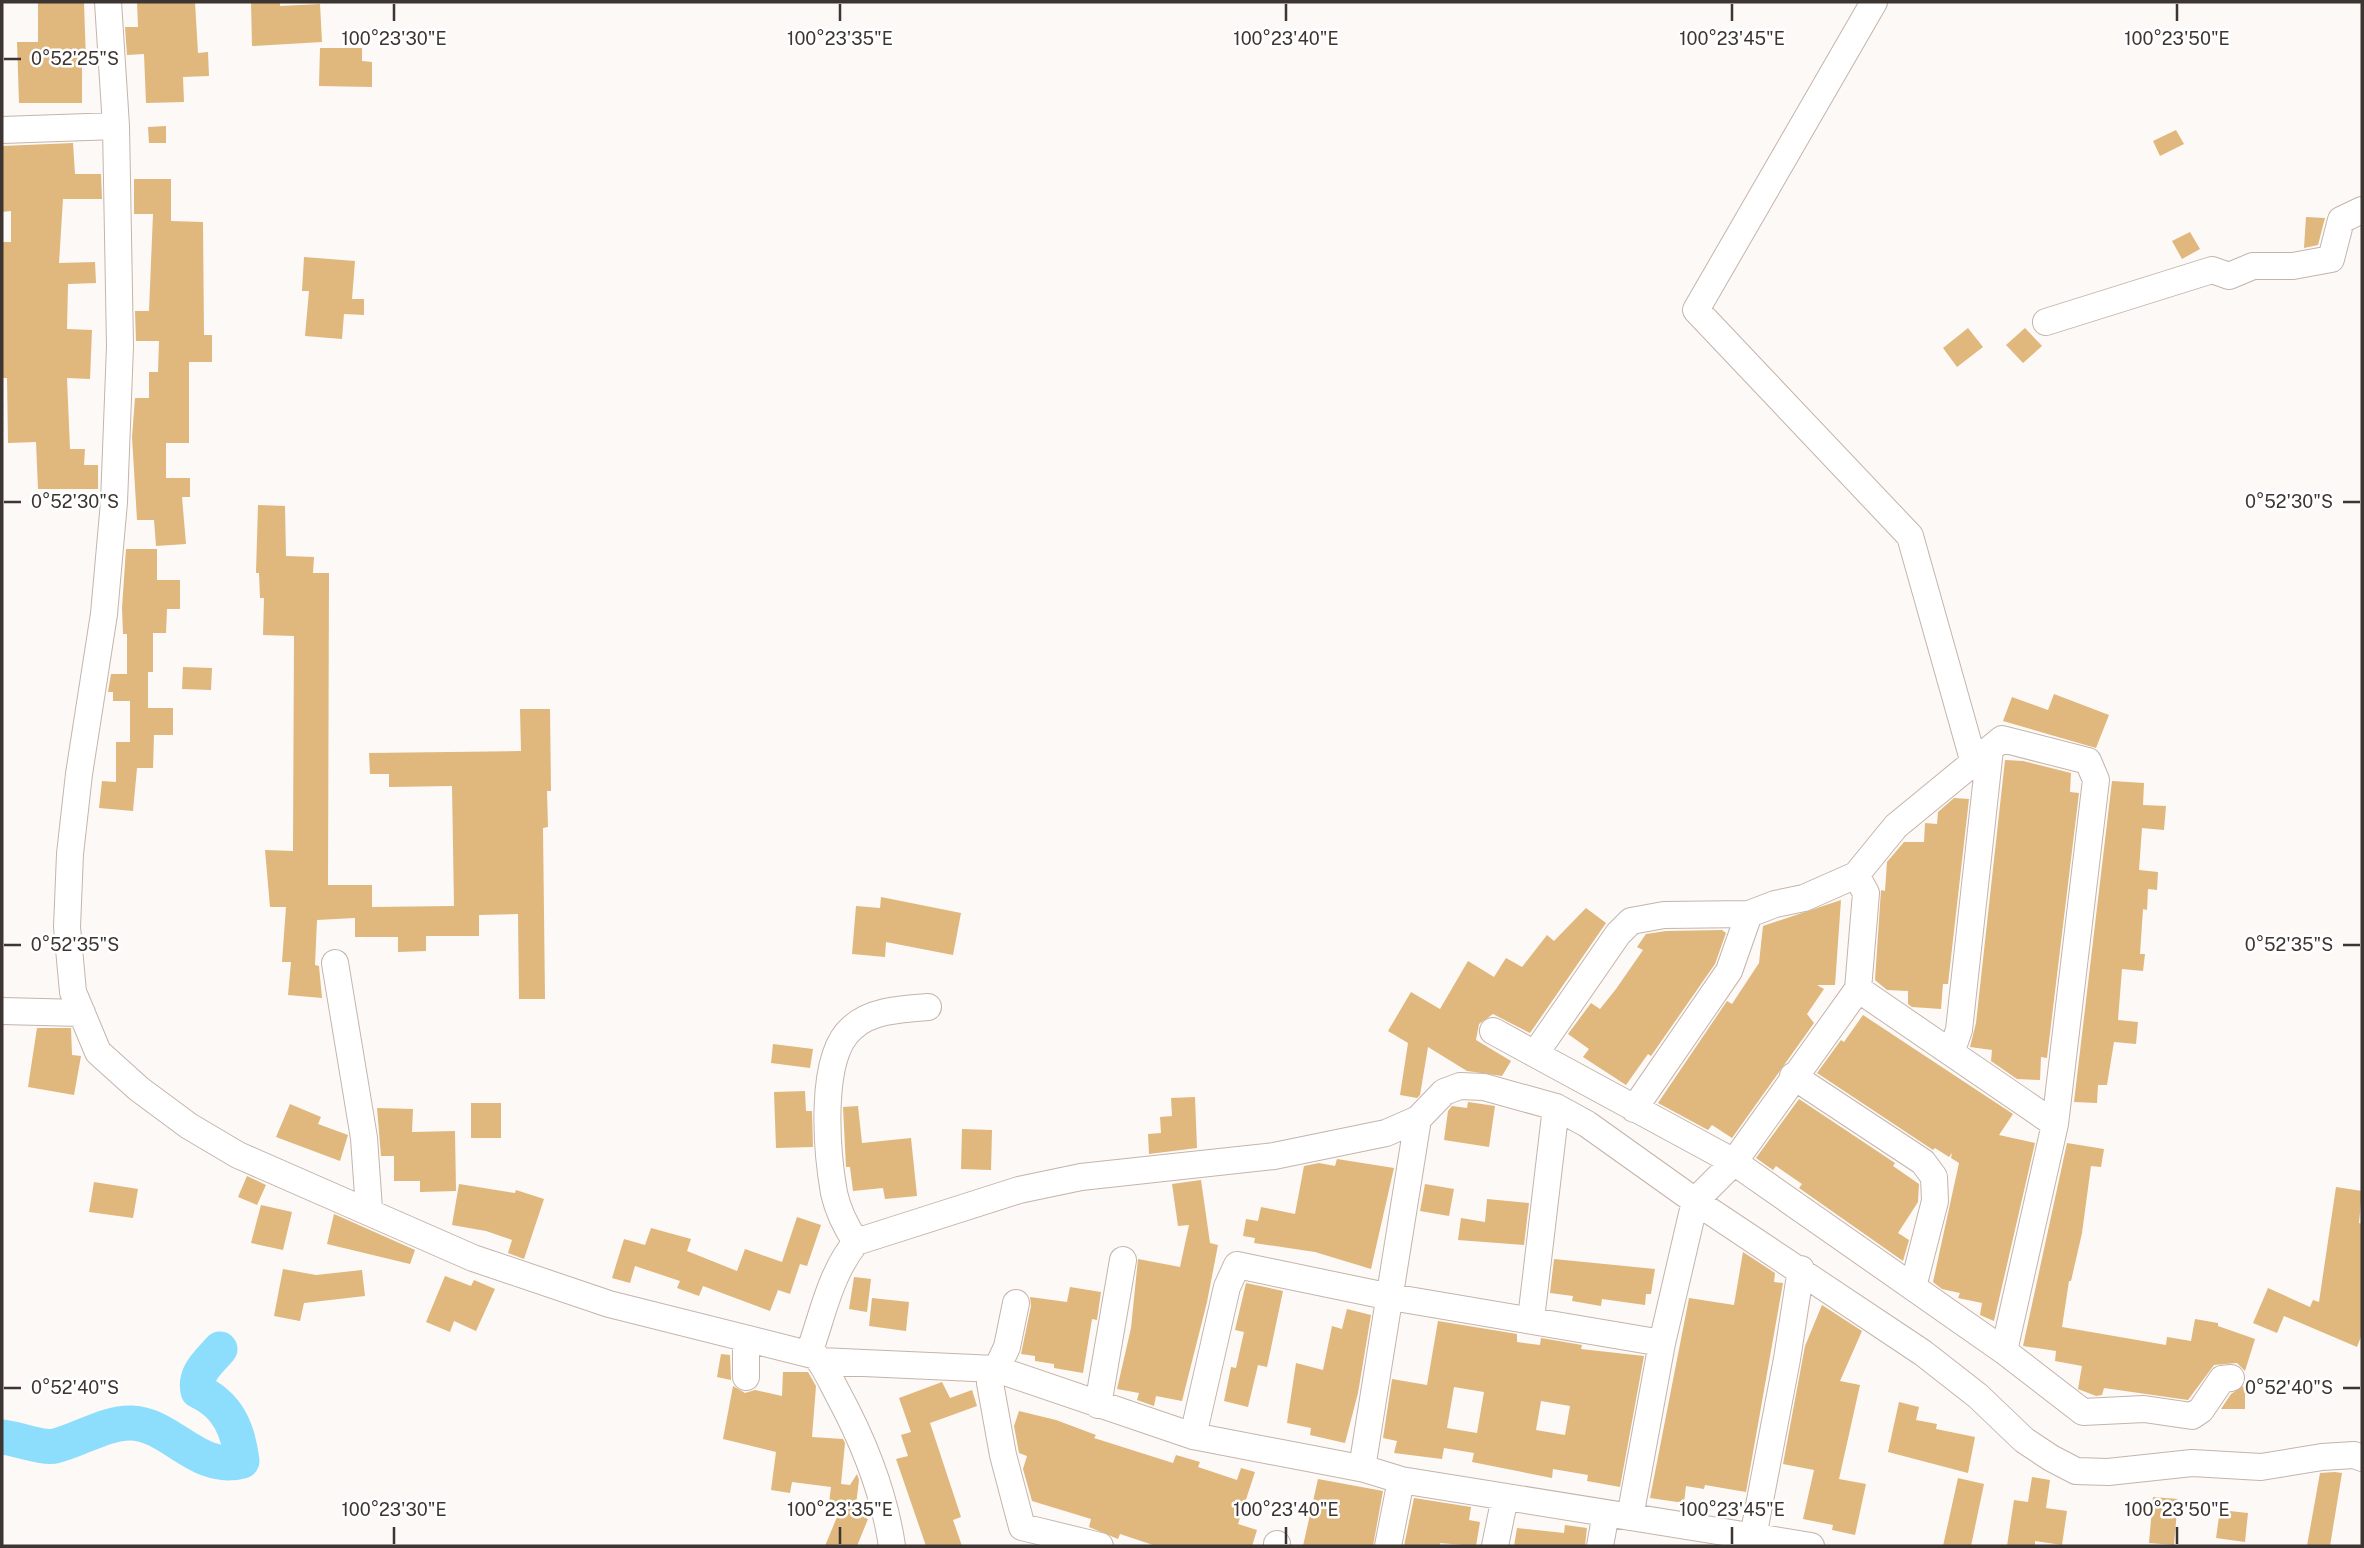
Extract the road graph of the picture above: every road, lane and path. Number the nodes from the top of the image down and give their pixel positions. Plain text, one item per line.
1 (108, 2) edge
2 (1874, 2) edge
3 (116, 126) junction
4 (2, 130) edge
5 (2362, 210) edge
6 (2046, 322) dead end
7 (1982, 756) junction
8 (1856, 875) junction
9 (1749, 915) junction
10 (335, 963) dead end
11 (1857, 989) junction
12 (928, 1007) dead end
13 (2, 1011) edge
14 (82, 1013) junction
15 (1493, 1031) dead end
16 (1952, 1050) junction
17 (1535, 1054) junction
18 (1793, 1076) junction
19 (1556, 1107) junction
20 (1634, 1109) junction
21 (1419, 1119) junction
22 (2055, 1124) junction
23 (1716, 1181) junction
24 (369, 1209) junction
25 (856, 1242) junction
26 (1123, 1260) dead end
27 (1801, 1269) junction
28 (1913, 1287) junction
29 (1391, 1297) junction
30 (1016, 1303) dead end
31 (1531, 1319) junction
32 (746, 1340) junction
33 (1662, 1343) junction
34 (2004, 1351) junction
35 (815, 1357) junction
36 (996, 1369) junction
37 (746, 1377) dead end
38 (2231, 1378) dead end
39 (1098, 1405) junction
40 (1193, 1436) junction
41 (2362, 1458) edge
42 (1364, 1469) junction
43 (1401, 1480) junction
44 (1505, 1497) junction
45 (1618, 1515) junction
46 (1022, 1537) edge
47 (1753, 1538) junction
48 (1713, 1539) edge
49 (892, 1546) edge
50 (1100, 1546) edge
51 (1388, 1546) edge
52 (1495, 1546) edge
53 (1600, 1546) edge
54 (1811, 1546) edge

1 - 3 street
2 - 7 street
3 - 4 street
3 - 14 street
5 - 6 street
7 - 8 street
7 - 16 street
7 - 22 street
8 - 9 street
8 - 11 street
9 - 17 street
9 - 20 street
10 - 24 street
11 - 16 street
11 - 18 street
12 - 25 street
13 - 14 street
14 - 24 street
15 - 17 street
16 - 22 street
17 - 20 street
18 - 23 street
18 - 28 street
19 - 21 street
19 - 23 street
19 - 31 street
20 - 23 street
21 - 25 street
21 - 29 street
22 - 34 street
23 - 27 street
23 - 28 street
23 - 33 street
24 - 32 street
25 - 35 street
26 - 39 street
27 - 41 street
27 - 47 street
28 - 34 street
29 - 31 street
29 - 40 street
29 - 42 street
30 - 36 street
31 - 33 street
32 - 35 street
32 - 37 street
33 - 45 street
34 - 38 street
35 - 36 street
35 - 49 street
36 - 39 street
36 - 46 street
39 - 40 street
40 - 42 street
42 - 43 street
43 - 44 street
43 - 51 street
44 - 45 street
44 - 52 street
45 - 48 street
45 - 53 street
46 - 50 street
47 - 48 street
47 - 54 street

